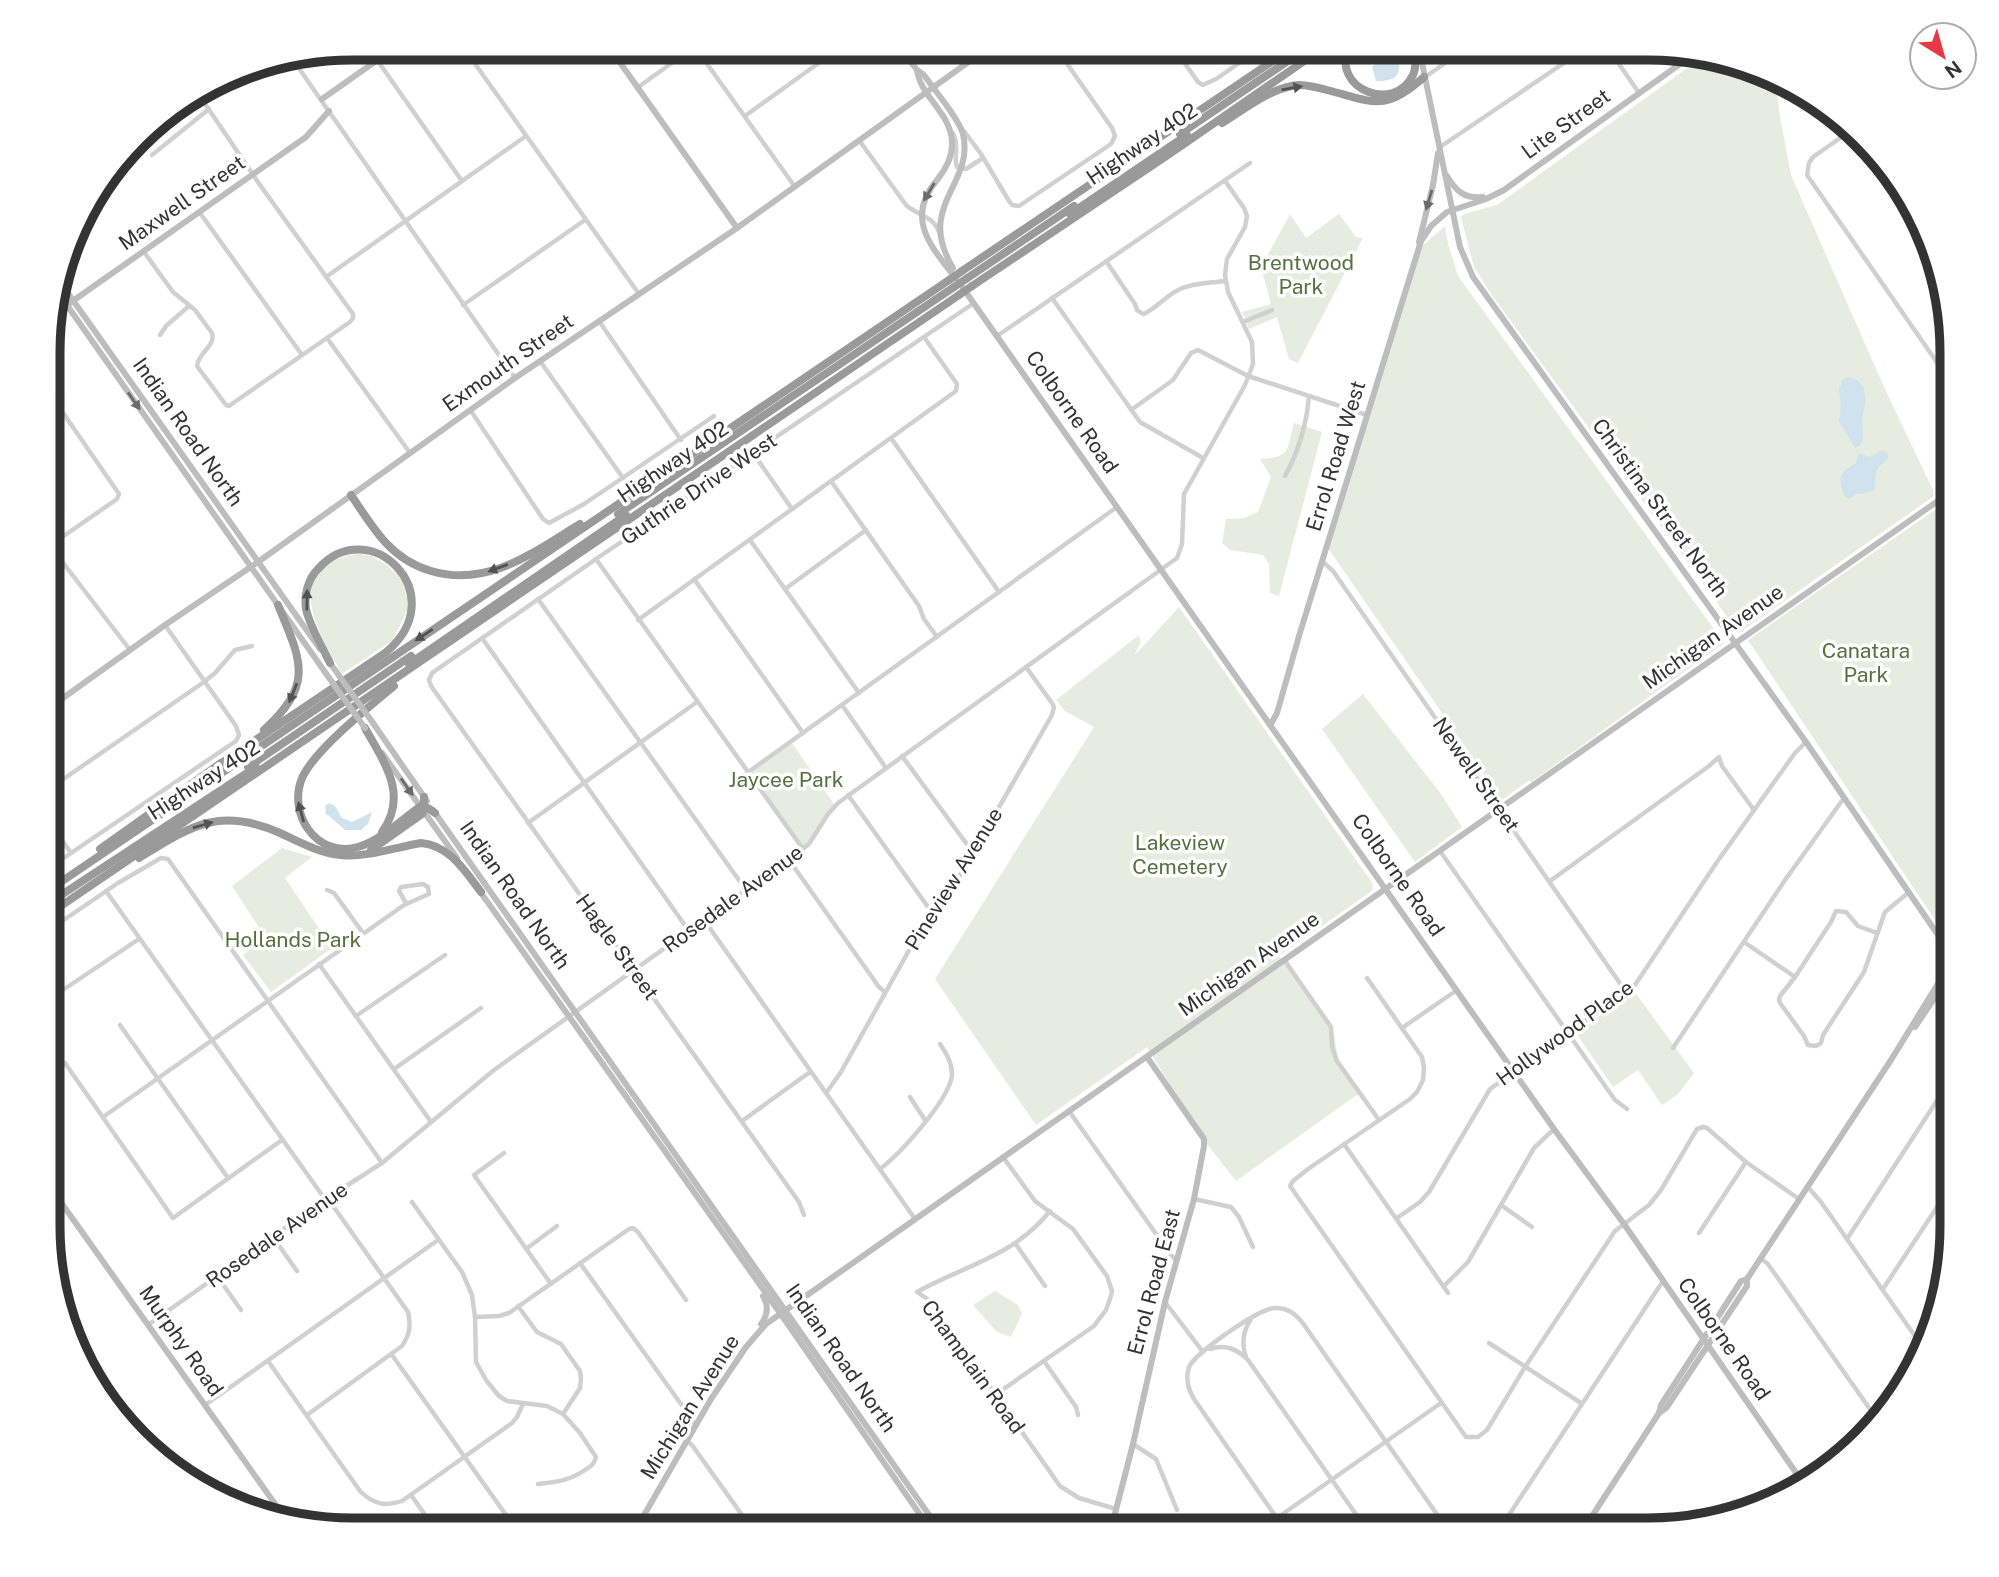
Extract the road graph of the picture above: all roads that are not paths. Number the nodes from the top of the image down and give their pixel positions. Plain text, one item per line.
1 (472, 60) edge
2 (618, 60) edge
3 (676, 60) edge
4 (704, 60) edge
5 (823, 60) edge
6 (909, 60) edge
7 (971, 60) edge
8 (1065, 60) edge
9 (1182, 60) edge
10 (1244, 60) edge
11 (1266, 60) edge
12 (1274, 60) edge
13 (1289, 60) edge
14 (1297, 60) edge
15 (1306, 60) edge
16 (1347, 60) edge
17 (1416, 60) edge
18 (1420, 60) edge
19 (1450, 60) edge
20 (1568, 60) edge
21 (1617, 60) edge
22 (377, 61) joint
23 (1683, 62) edge
24 (297, 65) edge
25 (1424, 78) junction
26 (637, 88) junction
27 (929, 89) junction
28 (1640, 93) junction
29 (322, 99) junction
30 (203, 100) edge
31 (209, 109) junction
32 (329, 111) junction
33 (745, 116) junction
34 (959, 124) junction
35 (949, 126) junction
36 (1844, 135) edge
37 (526, 136) junction
38 (859, 140) junction
39 (1439, 148) junction
40 (1134, 154) junction
41 (152, 155) dead end
42 (1168, 155) junction
43 (983, 158) junction
44 (1250, 163) dead end
45 (960, 169) junction
46 (1445, 173) junction
47 (254, 175) junction
48 (462, 181) junction
49 (1225, 181) junction
50 (795, 187) junction
51 (1504, 190) junction
52 (906, 205) junction
53 (1452, 210) junction
54 (200, 212) junction
55 (922, 215) junction
56 (584, 220) junction
57 (405, 221) junction
58 (923, 227) junction
59 (737, 228) junction
60 (940, 234) junction
61 (144, 251) junction
62 (1417, 251) junction
63 (1106, 261) junction
64 (326, 277) junction
65 (1225, 281) junction
66 (961, 285) junction
67 (65, 292) edge
68 (639, 294) junction
69 (64, 297) edge
70 (1052, 298) junction
71 (71, 303) junction
72 (974, 303) junction
73 (463, 305) junction
74 (190, 306) junction
75 (63, 309) edge
76 (1272, 310) dead end
77 (599, 321) junction
78 (1242, 322) junction
79 (160, 335) dead end
80 (998, 336) junction
81 (924, 337) junction
82 (327, 338) junction
83 (302, 355) junction
84 (540, 361) junction
85 (1940, 367) edge
86 (1248, 376) junction
87 (515, 378) junction
88 (1309, 396) junction
89 (60, 408) edge
90 (1131, 410) junction
91 (471, 411) junction
92 (1367, 415) junction
93 (714, 416) dead end
94 (891, 438) junction
95 (681, 440) junction
96 (704, 446) junction
97 (410, 453) junction
98 (753, 453) junction
99 (1203, 458) junction
100 (1285, 476) dead end
101 (623, 478) junction
102 (831, 481) junction
103 (351, 495) junction
104 (1940, 499) edge
105 (1117, 506) junction
106 (792, 509) junction
107 (866, 530) junction
108 (60, 539) edge
109 (750, 540) junction
110 (60, 559) edge
111 (596, 559) junction
112 (1322, 561) junction
113 (258, 562) junction
114 (251, 567) junction
115 (1162, 569) junction
116 (694, 579) junction
117 (785, 589) junction
118 (999, 592) junction
119 (538, 599) junction
120 (278, 605) junction
121 (638, 620) junction
122 (165, 625) junction
123 (937, 637) junction
124 (481, 638) junction
125 (1735, 643) junction
126 (252, 646) dead end
127 (130, 650) junction
128 (434, 654) junction
129 (330, 663) junction
130 (1026, 667) junction
131 (429, 680) joint
132 (204, 681) junction
133 (859, 693) junction
134 (60, 700) edge
135 (697, 702) junction
136 (842, 705) junction
137 (1271, 724) junction
138 (369, 726) junction
139 (803, 733) junction
140 (641, 742) junction
141 (1805, 742) junction
142 (902, 756) junction
143 (217, 766) junction
144 (886, 768) junction
145 (747, 773) junction
146 (60, 781) edge
147 (584, 782) junction
148 (848, 795) junction
149 (1844, 798) junction
150 (423, 805) junction
151 (1500, 809) junction
152 (1754, 810) junction
153 (435, 813) joint
154 (528, 822) junction
155 (60, 838) edge
156 (373, 840) junction
157 (803, 849) junction
158 (974, 850) junction
159 (1440, 851) junction
160 (71, 853) junction
161 (362, 854) junction
162 (60, 860) edge
163 (789, 860) junction
164 (1377, 876) junction
165 (60, 880) edge
166 (60, 881) edge
167 (1550, 881) junction
168 (1386, 889) junction
169 (327, 890) dead end
170 (746, 890) junction
171 (106, 891) junction
172 (481, 892) junction
173 (1909, 892) junction
174 (79, 894) junction
175 (60, 896) edge
176 (1373, 898) junction
177 (406, 903) junction
178 (60, 907) edge
179 (937, 915) junction
180 (704, 920) junction
181 (60, 922) edge
182 (690, 931) junction
183 (363, 933) junction
184 (1877, 933) junction
185 (1940, 938) edge
186 (139, 939) junction
187 (1744, 942) junction
188 (445, 955) dead end
189 (1285, 961) junction
190 (319, 964) junction
191 (634, 970) junction
192 (1796, 977) junction
193 (1367, 978) dead end
194 (1940, 980) edge
195 (1457, 990) junction
196 (60, 992) edge
197 (885, 992) junction
198 (1626, 992) junction
199 (268, 1000) junction
200 (481, 1008) dead end
201 (573, 1014) junction
202 (356, 1016) junction
203 (120, 1025) dead end
204 (1402, 1028) junction
205 (1568, 1033) junction
206 (211, 1040) junction
207 (940, 1044) dead end
208 (1673, 1048) dead end
209 (1147, 1057) junction
210 (65, 1063) dead end
211 (394, 1069) junction
212 (1514, 1071) junction
213 (810, 1072) junction
214 (157, 1079) junction
215 (827, 1093) junction
216 (1940, 1096) edge
217 (910, 1097) dead end
218 (1627, 1109) dead end
219 (1069, 1111) junction
220 (103, 1117) junction
221 (926, 1120) junction
222 (1379, 1120) junction
223 (742, 1121) junction
224 (431, 1122) junction
225 (1555, 1129) junction
226 (282, 1140) junction
227 (1344, 1144) junction
228 (504, 1153) dead end
229 (1003, 1157) junction
230 (1746, 1162) junction
231 (382, 1163) junction
232 (880, 1169) junction
233 (228, 1178) junction
234 (1807, 1186) junction
235 (326, 1199) junction
236 (1194, 1199) junction
237 (1799, 1199) junction
238 (60, 1202) edge
239 (412, 1202) dead end
240 (1940, 1202) edge
241 (1501, 1205) junction
242 (1050, 1211) junction
243 (804, 1215) dead end
244 (1396, 1218) junction
245 (915, 1219) junction
246 (1623, 1224) junction
247 (557, 1226) dead end
248 (1532, 1227) dead end
249 (1699, 1233) dead end
250 (273, 1237) junction
251 (1847, 1239) junction
252 (439, 1240) junction
253 (1015, 1243) junction
254 (1252, 1247) dead end
255 (526, 1249) junction
256 (1760, 1258) junction
257 (1176, 1259) junction
258 (580, 1263) junction
259 (297, 1271) dead end
260 (217, 1276) junction
261 (754, 1278) junction
262 (385, 1279) junction
263 (1663, 1281) junction
264 (551, 1284) junction
265 (1045, 1286) dead end
266 (1444, 1286) junction
267 (1882, 1289) junction
268 (1448, 1293) dead end
269 (686, 1300) dead end
270 (1165, 1302) junction
271 (518, 1306) junction
272 (240, 1310) dead end
273 (783, 1311) junction
274 (1254, 1315) junction
275 (475, 1317) junction
276 (148, 1325) junction
277 (1921, 1327) edge
278 (1915, 1336) joint
279 (1489, 1343) dead end
280 (1705, 1343) junction
281 (746, 1347) junction
282 (1203, 1352) junction
283 (392, 1354) junction
284 (1248, 1360) junction
285 (268, 1361) junction
286 (1044, 1361) junction
287 (1525, 1367) junction
288 (995, 1395) junction
289 (1441, 1403) junction
290 (523, 1404) junction
291 (1581, 1404) junction
292 (205, 1405) junction
293 (1872, 1412) edge
294 (564, 1414) junction
295 (307, 1415) junction
296 (1078, 1415) dead end
297 (696, 1425) junction
298 (686, 1441) junction
299 (1386, 1442) junction
300 (1133, 1444) junction
301 (465, 1456) junction
302 (1798, 1476) edge
303 (1332, 1480) junction
304 (538, 1484) dead end
305 (411, 1494) junction
306 (278, 1509) edge
307 (1116, 1509) junction
308 (1177, 1510) dead end
309 (427, 1518) edge
310 (508, 1518) edge
311 (643, 1518) edge
312 (744, 1518) edge
313 (923, 1518) edge
314 (931, 1518) edge
315 (1114, 1518) edge
316 (1277, 1518) joint
317 (1359, 1518) edge
318 (1440, 1518) edge
319 (1507, 1518) edge
320 (1591, 1518) edge

1 - 37 street
2 - 26 main road
3 - 26 street
4 - 33 street
5 - 33 street
6 - 27 main road
7 - 27 main road, Exmouth Street
8 - 43 street
9 - 10 street
11 - 40 highway
12 - 40 highway, Highway 402
13 - 66 highway
14 - 66 highway, Highway 402
15 - 42 highway
16 - 17 highway
18 - 25 main road, Christina Street North
19 - 25 street
20 - 39 street
21 - 28 street
22 - 29 main road
22 - 48 street
23 - 28 main road, Lite Street
24 - 29 street
25 - 39 main road, Christina Street North
42 -> 25 highway
26 - 59 main road
27 - 34 main road
27 - 35 main road
27 - 38 main road, Exmouth Street
28 - 51 main road, Lite Street
29 - 32 street
30 - 31 street
31 - 41 street
31 - 47 street
32 - 47 main road, Maxwell Street
32 - 57 street
33 - 50 street
34 - 43 street
34 - 45 main road
35 - 45 street
35 -> 55 main road
36 - 85 street
37 - 48 street
37 - 56 street
38 - 50 main road, Exmouth Street
38 - 52 street, Colborne Road
39 - 46 main road, Christina Street North
39 -> 62 main road
40 - 66 highway, Highway 402
42 - 66 highway
43 - 45 street
44 - 49 street
45 - 60 main road
46 - 51 main road
46 - 53 main road, Christina Street North
47 - 54 main road, Maxwell Street
47 - 64 street
48 - 57 street
49 - 63 street
49 - 65 street
50 - 59 main road, Exmouth Street
51 - 53 main road, Lite Street
52 - 55 street, Colborne Road
52 - 58 street
53 - 62 main road, Errol Road West
53 - 125 main road, Christina Street North
54 - 61 main road, Maxwell Street
54 - 83 street
55 - 58 main road, Colborne Road
55 - 60 street, Colborne Road
56 - 68 street
56 - 73 street
57 - 64 street
57 - 73 street
58 - 66 main road, Colborne Road
59 - 68 main road, Exmouth Street
60 - 66 main road, Colborne Road
61 - 71 main road, Maxwell Street
61 - 74 street
62 - 92 main road, Errol Road West
63 - 65 street
63 - 70 street
64 - 82 street
65 - 78 street, Rosedale Avenue
66 - 72 main road, Colborne Road
66 - 96 highway, Highway 402
66 - 128 highway
66 - 175 highway, Highway 402
67 - 71 main road, Indian Road North
68 - 77 main road, Exmouth Street
69 - 71 main road, Indian Road North
70 - 80 street
70 - 90 street
71 - 75 main road, Maxwell Street
71 - 113 main road, Indian Road North
71 -> 114 main road, Indian Road North
72 - 80 main road, Colborne Road
72 - 81 street, Guthrie Drive West
73 - 87 street
74 - 79 street
74 - 83 street
76 - 78 street
77 - 84 main road, Exmouth Street
77 - 95 street
78 - 86 street, Rosedale Avenue
80 - 105 main road, Colborne Road
81 - 94 street
81 - 98 street, Guthrie Drive West
82 - 83 street
82 - 97 street
84 - 87 main road, Exmouth Street
84 - 101 street
86 - 88 street
86 - 90 street
86 - 99 street, Rosedale Avenue
87 - 91 main road, Exmouth Street
88 - 92 street
88 - 100 street
89 - 108 street
90 - 99 street
91 - 97 main road, Exmouth Street
91 - 101 street
92 - 112 main road, Errol Road West
93 - 95 street
94 - 102 street
94 - 118 street
95 - 101 street
96 -> 103 highway
96 -> 166 highway, Highway 402
97 - 103 main road, Exmouth Street
98 - 106 street
98 - 111 street, Guthrie Drive West
99 - 115 street, Rosedale Avenue
102 - 106 street
102 - 107 street
103 - 113 main road, Exmouth Street
104 - 125 main road, Michigan Avenue
105 - 115 main road, Colborne Road
105 - 118 street
106 - 109 street
107 - 117 street
107 - 123 street
109 - 116 street
109 - 117 street
110 - 127 street
111 - 119 street, Guthrie Drive West
111 - 121 street
112 - 137 main road, Errol Road West
112 - 151 street, Newell Street
113 - 114 main road, Exmouth Street
113 - 129 main road, Indian Road North
114 - 120 main road, Indian Road North
114 - 122 main road, Exmouth Street
115 - 130 street, Rosedale Avenue
115 - 137 main road, Colborne Road
116 - 121 street
116 - 139 street
117 - 133 street
118 - 123 street
119 - 124 street, Guthrie Drive West
119 - 140 street
120 - 138 main road, Indian Road North, bridge
120 -> 143 highway
121 - 135 street
122 - 127 main road, Exmouth Street
122 - 132 street
123 - 133 street
124 - 131 street, Guthrie Drive West
124 - 147 street
125 - 141 main road, Christina Street North
125 - 151 main road, Michigan Avenue
126 - 132 street
127 - 134 main road, Exmouth Street
156 -> 128 highway
128 - 174 highway
129 - 138 main road, Indian Road North, bridge
129 -> 143 highway
130 - 142 street, Rosedale Avenue
130 - 158 street, Pineview Avenue
131 - 154 street, Hagle Street
132 - 146 street
132 - 160 street
133 - 136 street
135 - 140 street
135 - 145 street
136 - 139 street
136 - 144 street
137 - 164 main road, Colborne Road
138 - 150 main road, Indian Road North
138 - 156 highway
139 - 145 street
140 - 147 street
140 - 170 street
141 - 149 main road, Christina Street North
141 - 152 street, Hollywood Place
142 - 144 street, Rosedale Avenue
142 - 158 street
143 - 165 highway
144 - 148 street, Rosedale Avenue
145 - 157 street
147 - 154 street
147 - 182 street
148 - 157 street, Rosedale Avenue
148 - 179 street
149 - 173 main road, Christina Street North
149 - 187 street
150 - 153 highway
150 - 156 highway
150 - 161 highway
150 - 172 main road, Indian Road North
151 - 159 main road, Michigan Avenue
151 - 167 street, Newell Street
152 - 167 street
152 - 198 street, Hollywood Place
153 - 201 main road, Indian Road North
154 - 191 street, Hagle Street
155 - 160 street
157 - 163 street, Rosedale Avenue
158 - 179 street, Pineview Avenue
159 - 168 main road, Michigan Avenue
159 - 205 street
160 - 162 street
161 - 172 highway
174 -> 161 highway
163 - 170 street, Rosedale Avenue
163 - 197 street
164 - 168 main road, Colborne Road
164 - 176 main road
167 - 198 street, Newell Street
168 - 176 main road, Michigan Avenue
168 - 195 main road, Colborne Road
169 - 183 street
170 - 180 street, Rosedale Avenue
171 - 181 street
171 - 186 street
171 - 199 street
172 - 201 main road, Indian Road North
173 - 184 street
173 - 185 main road, Christina Street North
174 - 178 highway
176 - 189 main road, Michigan Avenue
177 - 177 street
177 - 183 street
179 - 197 street, Pineview Avenue
180 - 182 street, Rosedale Avenue
180 - 213 street
182 - 191 street, Rosedale Avenue
183 - 190 street
184 - 192 street
184 - 192 street
186 - 196 street
186 - 206 street
187 - 192 street
187 - 208 street
188 - 202 street
189 - 209 main road, Michigan Avenue
189 - 222 street
190 - 199 street
190 - 202 street
191 - 201 street, Rosedale Avenue
191 - 223 street, Hagle Street
193 - 204 street
194 - 234 main road
195 - 204 street
195 - 212 main road, Colborne Road
197 - 215 street, Pineview Avenue
198 - 205 street, Hollywood Place
199 - 206 street
199 - 231 street
200 - 211 street
201 - 224 street, Rosedale Avenue
201 - 261 main road, Indian Road North
201 - 273 main road, Indian Road North
202 - 211 street
203 - 214 street
204 - 222 street
205 - 212 street, Hollywood Place
205 - 218 street
206 - 214 street
206 - 226 street
207 - 221 street
209 - 219 main road, Michigan Avenue
209 - 236 main road, Errol Road East
210 - 220 street
211 - 224 street
212 - 225 main road, Colborne Road
212 - 244 street, Hollywood Place
213 - 215 street
213 - 223 street
214 - 220 street
214 - 233 street
215 - 232 street
216 - 251 street
217 - 221 street
219 - 229 main road, Michigan Avenue
219 - 257 street
220 - 233 street
221 - 232 street
222 - 227 street
223 - 243 street, Hagle Street
224 - 231 street, Rosedale Avenue
225 - 241 street
225 - 246 main road, Colborne Road
226 - 233 street
226 - 235 street
227 - 244 street
227 - 289 street
228 - 255 street
229 - 242 street
229 - 245 main road, Michigan Avenue
230 - 237 street
230 - 246 street
230 - 249 street
231 - 235 street, Rosedale Avenue
232 - 245 street
234 - 237 main road
234 - 251 street
235 - 250 street, Rosedale Avenue
235 - 262 street
236 - 254 street
236 - 257 main road, Errol Road East
237 - 256 main road
238 - 276 main road, Murphy Road
239 - 252 street
240 - 267 street
241 - 248 street
241 - 266 street
242 - 253 street, Champlain Road
242 - 286 street
244 - 266 street
245 - 273 main road, Michigan Avenue
246 - 263 main road, Colborne Road
246 - 287 street
247 - 255 street
250 - 259 street
250 - 260 street, Rosedale Avenue
251 - 267 street
252 - 262 street
252 - 275 street
253 - 265 street
253 - 288 street, Champlain Road
255 - 264 street
256 - 280 main road
256 - 293 street
257 - 270 main road, Errol Road East
258 - 264 street
258 - 269 street
258 - 297 street
260 - 272 street
260 - 276 street, Rosedale Avenue
261 - 273 main road, Indian Road North
261 - 281 main road
262 - 283 street
262 - 285 street
263 - 280 main road, Colborne Road
263 - 291 street
264 - 271 street
266 - 268 street
267 - 278 street
270 - 282 street
270 - 300 main road, Errol Road East
271 - 275 street
271 - 294 street
273 - 281 main road, Michigan Avenue
273 - 313 main road, Indian Road North
273 - 314 main road, Indian Road North
274 - 282 street
274 - 284 street
274 - 299 street
275 - 290 street
276 - 292 main road, Murphy Road
277 - 278 street
279 - 287 street
280 - 302 main road, Colborne Road
280 - 320 main road
281 - 297 main road, Michigan Avenue
282 - 284 street
282 - 316 street
283 - 295 street
283 - 301 street
284 - 303 street
285 - 292 street
285 - 295 street
286 - 288 street
286 - 296 street
287 - 289 street
287 - 291 street
288 - 307 street, Champlain Road
289 - 299 street
290 - 294 street
290 - 301 street
291 - 319 street
292 - 306 main road, Murphy Road
294 - 304 street
295 - 305 street
297 - 298 main road, Michigan Avenue
298 - 311 main road, Michigan Avenue
298 - 312 street
299 - 303 street
299 - 318 street
300 - 307 main road, Errol Road East
300 - 308 street
301 - 305 street
301 - 310 street
303 - 316 street
303 - 317 street
305 - 309 street
307 - 315 main road, Errol Road East

